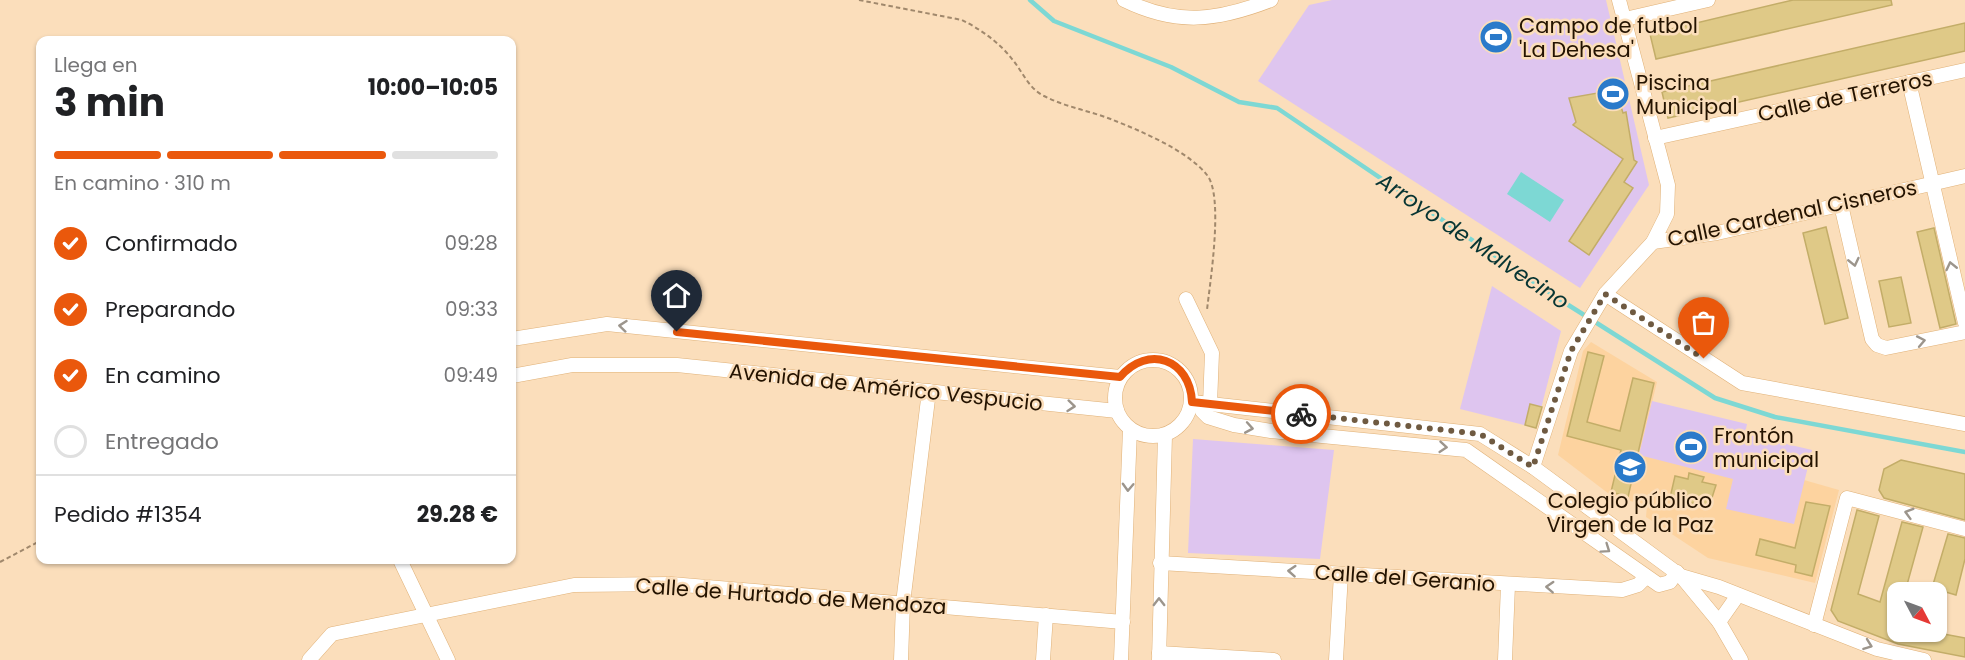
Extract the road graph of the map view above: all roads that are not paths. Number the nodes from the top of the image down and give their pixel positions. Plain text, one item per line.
1 (1124, 0) edge
2 (1271, 0) edge
3 (1619, 0) edge
4 (1708, 0) edge
5 (1625, 19) junction
6 (1965, 70) edge
7 (1909, 82) junction
8 (1655, 138) junction
9 (1965, 176) edge
10 (1932, 184) junction
11 (1841, 205) junction
12 (1653, 242) junction
13 (1186, 299) dead end
14 (1601, 300) junction
15 (1965, 323) edge
16 (1965, 332) edge
17 (516, 338) edge
18 (516, 375) edge
19 (1120, 377) junction
20 (928, 391) junction
21 (1201, 403) junction
22 (1117, 411) junction
23 (1965, 424) edge
24 (1130, 429) junction
25 (1165, 435) junction
26 (1533, 467) junction
27 (1965, 529) edge
28 (1160, 563) junction
29 (402, 564) edge
30 (1341, 574) junction
31 (1679, 574) junction
32 (1646, 577) junction
33 (1508, 585) junction
34 (1738, 594) junction
35 (903, 603) junction
36 (426, 613) junction
37 (1046, 615) junction
38 (1123, 622) junction
39 (1719, 622) junction
40 (1814, 625) junction
41 (1159, 657) edge
42 (309, 660) edge
43 (448, 660) edge
44 (901, 660) edge
45 (1043, 660) edge
46 (1121, 660) edge
47 (1274, 660) edge
48 (1336, 660) edge
49 (1505, 660) edge
50 (1741, 660) edge
51 (1924, 660) edge

1 - 2 street
3 - 5 street
4 - 5 street
5 - 8 street
6 - 7 street, Calle de Terreros
7 - 8 street, Calle de Terreros
7 - 10 street
8 - 12 street
9 - 10 street, Calle Cardenal Cisneros
10 - 11 street, Calle Cardenal Cisneros
15 -> 10 street
11 - 12 street, Calle Cardenal Cisneros
11 -> 16 street
12 - 14 street, Calle Cardenal Cisneros
13 - 21 street
14 - 23 street
14 - 26 street, Calle Cardenal Cisneros
19 -> 17 street, Avenida de Américo Vespucio
18 - 20 street, Avenida de Américo Vespucio
19 - 21 street
19 - 22 street
20 -> 22 street, Avenida de Américo Vespucio
20 - 35 street
21 - 25 street
21 - 26 street
21 -> 32 street
22 - 24 street
24 - 25 street
24 -> 38 street
25 - 28 street
26 - 31 street
27 -> 40 street
30 -> 28 street, Calle del Geranio
41 -> 28 street
29 - 36 street
30 - 33 street, Calle del Geranio
30 - 48 street
31 - 32 street
31 - 34 street
31 - 39 street
32 -> 33 street, Calle del Geranio
33 - 49 street
34 - 39 street
34 - 40 street
35 - 36 street, Calle de Hurtado de Mendoza
35 - 37 street, Calle de Hurtado de Mendoza
35 - 44 street
36 - 42 street, Calle de Hurtado de Mendoza
36 - 43 street
37 - 38 street, Calle de Hurtado de Mendoza
37 - 45 street
38 - 46 street
39 - 50 street
40 -> 51 street
41 - 47 street

